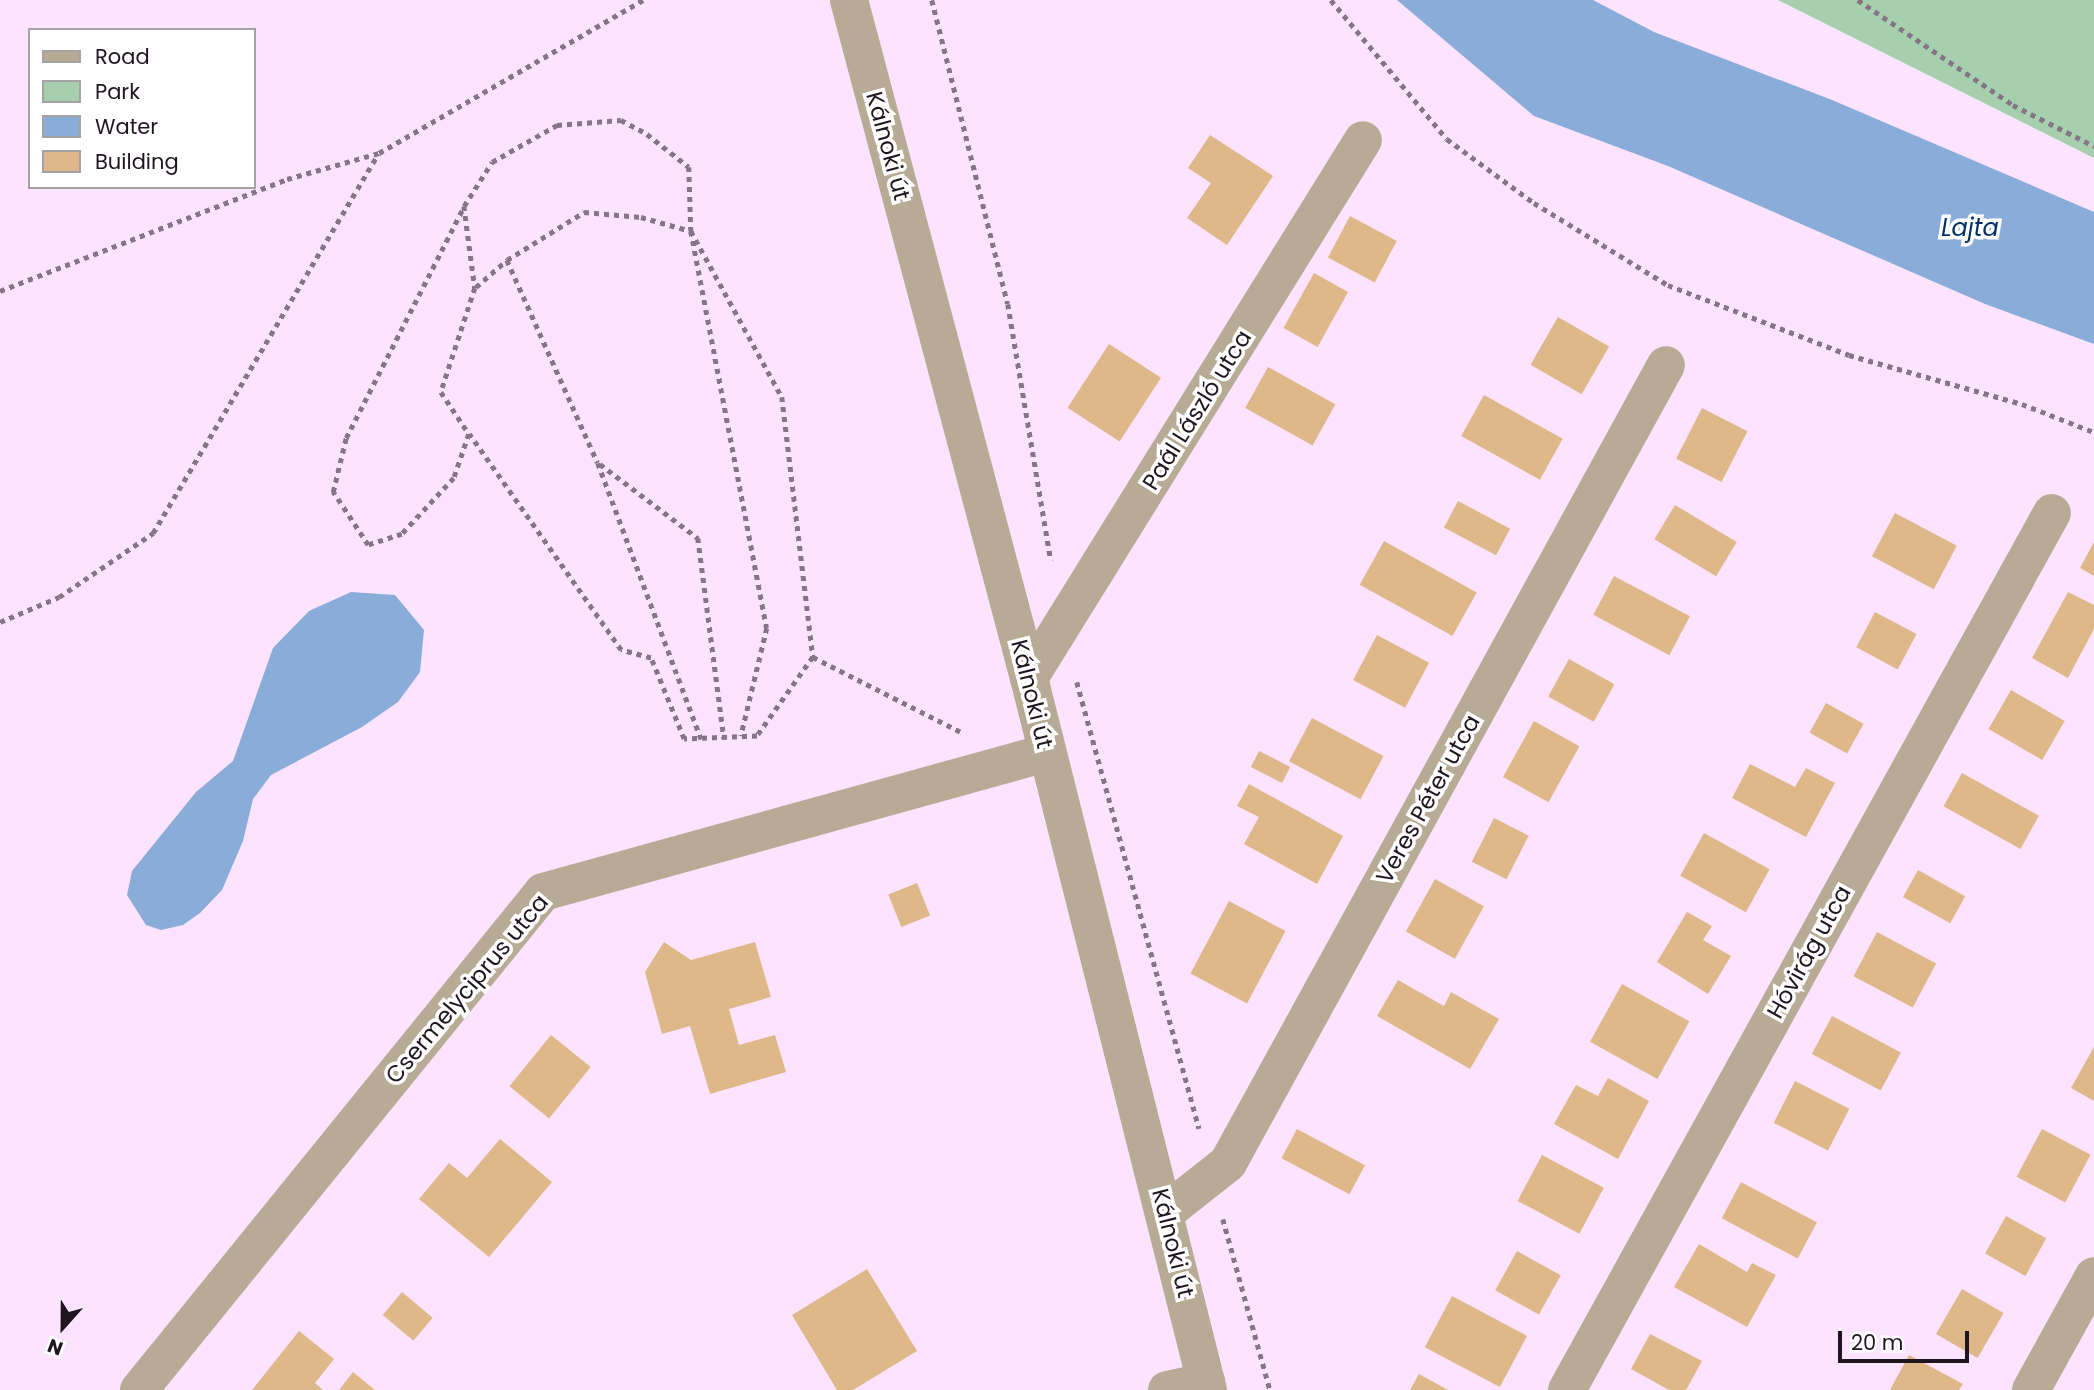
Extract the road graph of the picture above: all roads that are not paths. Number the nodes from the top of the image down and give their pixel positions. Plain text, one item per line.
1 (849, 0) edge
2 (1363, 140) dead end
3 (1666, 365) dead end
4 (2052, 513) dead end
5 (1029, 678) junction
6 (1032, 757) junction
7 (1166, 1212) junction
8 (2094, 1276) edge
9 (1207, 1386) edge
10 (139, 1390) edge
11 (1167, 1390) edge
12 (1567, 1390) edge
13 (2031, 1390) edge

1 - 5 street, Kálnoki út
2 - 5 street, Paál László utca
3 - 7 street, Veres Péter utca
4 - 12 street, Hóvirág utca
5 - 6 street, Kálnoki út
6 - 7 street, Kálnoki út
6 - 10 street, Csermelyciprus utca
7 - 9 street, Kálnoki út
8 - 13 street
9 - 11 street

